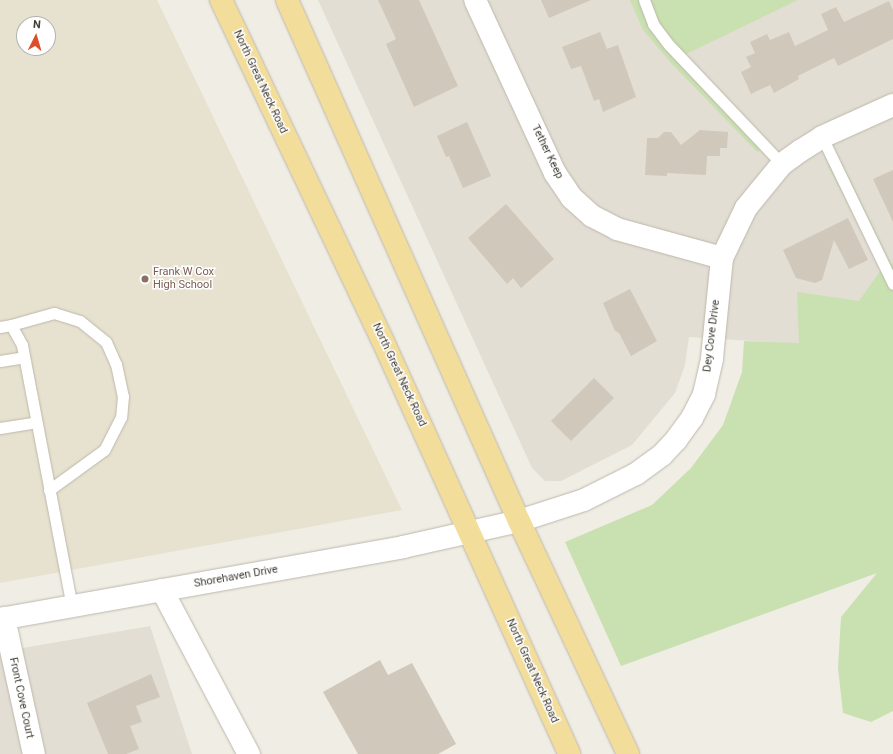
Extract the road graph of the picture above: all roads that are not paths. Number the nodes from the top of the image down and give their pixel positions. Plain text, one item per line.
1 (221, 0) edge
2 (287, 0) edge
3 (476, 0) edge
4 (644, 0) edge
5 (893, 105) edge
6 (822, 137) junction
7 (782, 164) junction
8 (722, 258) junction
9 (893, 284) edge
10 (6, 326) edge
11 (24, 357) junction
12 (0, 361) edge
13 (36, 422) junction
14 (0, 428) edge
15 (49, 490) junction
16 (519, 521) junction
17 (470, 531) junction
18 (162, 590) junction
19 (72, 606) junction
20 (2, 618) edge
21 (34, 754) edge
22 (249, 754) edge
23 (570, 754) edge
24 (628, 754) edge

1 - 17 main road, North Great Neck Road
2 - 16 main road
3 - 8 street, Tether Keep
4 - 7 lane
5 - 6 street, Dey Cove Drive
6 - 7 street, Dey Cove Drive
6 - 9 lane
7 - 8 street, Dey Cove Drive
8 - 16 street, Dey Cove Drive
10 - 11 lane
10 - 15 lane
11 - 12 lane
11 - 13 lane
13 - 14 lane
13 - 15 lane
15 - 19 lane
16 - 17 street, Dey Cove Drive
16 - 24 main road
17 - 18 street, Shorehaven Drive
17 - 23 main road, North Great Neck Road
18 - 19 street, Shorehaven Drive
18 - 22 street
19 - 20 street, Shorehaven Drive
20 - 21 street, Front Cove Court

